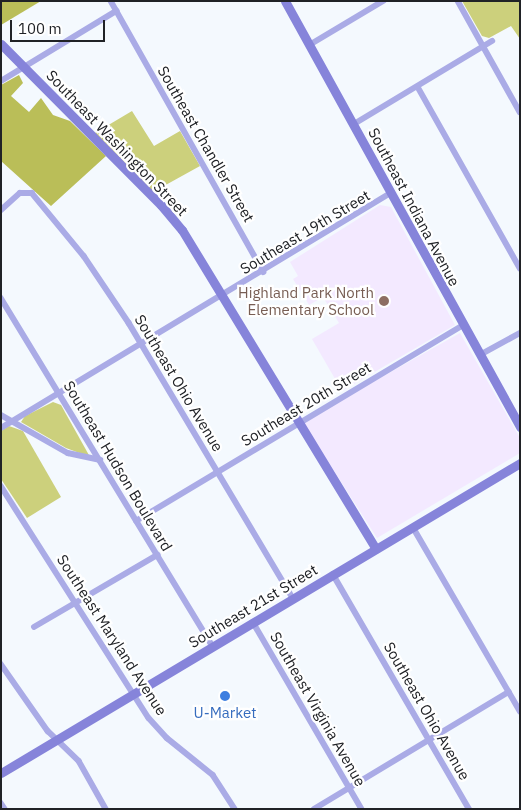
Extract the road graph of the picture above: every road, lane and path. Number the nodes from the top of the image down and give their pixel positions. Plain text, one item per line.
1 (110, 1) edge
2 (285, 1) edge
3 (383, 1) edge
4 (458, 1) edge
5 (116, 11) junction
6 (492, 41) dead end
7 (1, 44) edge
8 (311, 44) junction
9 (483, 46) junction
10 (24, 67) junction
11 (1, 81) edge
12 (418, 87) junction
13 (520, 112) edge
14 (354, 124) junction
15 (390, 194) junction
16 (1, 210) edge
17 (520, 268) edge
18 (264, 272) junction
19 (222, 296) junction
20 (1, 298) edge
21 (463, 325) junction
22 (520, 333) edge
23 (141, 345) junction
24 (480, 355) junction
25 (59, 394) junction
26 (1, 415) edge
27 (12, 421) junction
28 (298, 422) junction
29 (520, 426) edge
30 (1, 428) edge
31 (100, 460) junction
32 (520, 463) edge
33 (217, 472) junction
34 (1, 486) edge
35 (136, 520) junction
36 (413, 527) junction
37 (376, 549) junction
38 (157, 555) junction
39 (333, 574) junction
40 (293, 598) junction
41 (76, 604) junction
42 (254, 622) junction
43 (34, 627) dead end
44 (213, 647) junction
45 (1, 664) edge
46 (509, 692) junction
47 (133, 694) junction
48 (520, 711) edge
49 (57, 740) junction
50 (429, 740) junction
51 (1, 773) edge
52 (349, 788) junction
53 (1, 803) edge
54 (5, 809) edge
55 (106, 809) edge
56 (235, 809) edge
57 (314, 809) edge
58 (362, 809) edge
59 (469, 809) edge

1 - 5 street, Southeast Chandler Street
2 - 8 street, Southeast Indiana Avenue
3 - 8 street
4 - 9 street
5 - 10 street
5 - 18 street, Southeast Chandler Street
6 - 9 street
7 - 10 street, Southeast Washington Street
8 - 14 street, Southeast Indiana Avenue
9 - 12 street
9 - 13 street
10 - 11 street
10 - 19 street, Southeast Washington Street
12 - 14 street
12 - 17 street
14 - 15 street, Southeast Indiana Avenue
15 - 18 street, Southeast 19th Street
15 - 21 street, Southeast Indiana Avenue
16 - 23 street, Southeast Ohio Avenue
18 - 19 street, Southeast 19th Street
19 - 23 street, Southeast 19th Street
19 - 28 street, Southeast Washington Street
20 - 25 street, Southeast Hudson Boulevard
21 - 24 street, Southeast Indiana Avenue
21 - 28 street, Southeast 20th Street
22 - 24 street
23 - 25 street, Southeast 19th Street
23 - 33 street, Southeast Ohio Avenue
24 - 29 street, Southeast Indiana Avenue
25 - 27 street, Southeast 19th Street
25 - 31 street, Southeast Hudson Boulevard
26 - 27 street
27 - 30 street, Southeast 19th Street
27 - 31 street
28 - 33 street, Southeast 20th Street
28 - 37 street, Southeast Washington Street
31 - 35 street, Southeast Hudson Boulevard
32 - 36 street, Southeast 21st Street
33 - 35 street, Southeast 20th Street
33 - 40 street, Southeast Ohio Avenue
34 - 41 street, Southeast Maryland Avenue
35 - 38 street, Southeast Hudson Boulevard
36 - 37 street, Southeast 21st Street
36 - 46 street
37 - 39 street, Southeast 21st Street
38 - 41 street
38 - 44 street, Southeast Hudson Boulevard
39 - 40 street, Southeast 21st Street
39 - 50 street, Southeast Ohio Avenue
40 - 42 street, Southeast 21st Street
41 - 43 street
41 - 47 street, Southeast Maryland Avenue
42 - 44 street, Southeast 21st Street
42 - 52 street, Southeast Virginia Avenue
44 - 47 street, Southeast 21st Street
45 - 49 street
46 - 48 street
46 - 50 street
47 - 49 street, Southeast 21st Street
47 - 56 street, Southeast Maryland Avenue
49 - 51 street, Southeast 21st Street
49 - 55 street
50 - 52 street
50 - 59 street, Southeast Ohio Avenue
52 - 57 street
52 - 58 street, Southeast Virginia Avenue
53 - 54 street

